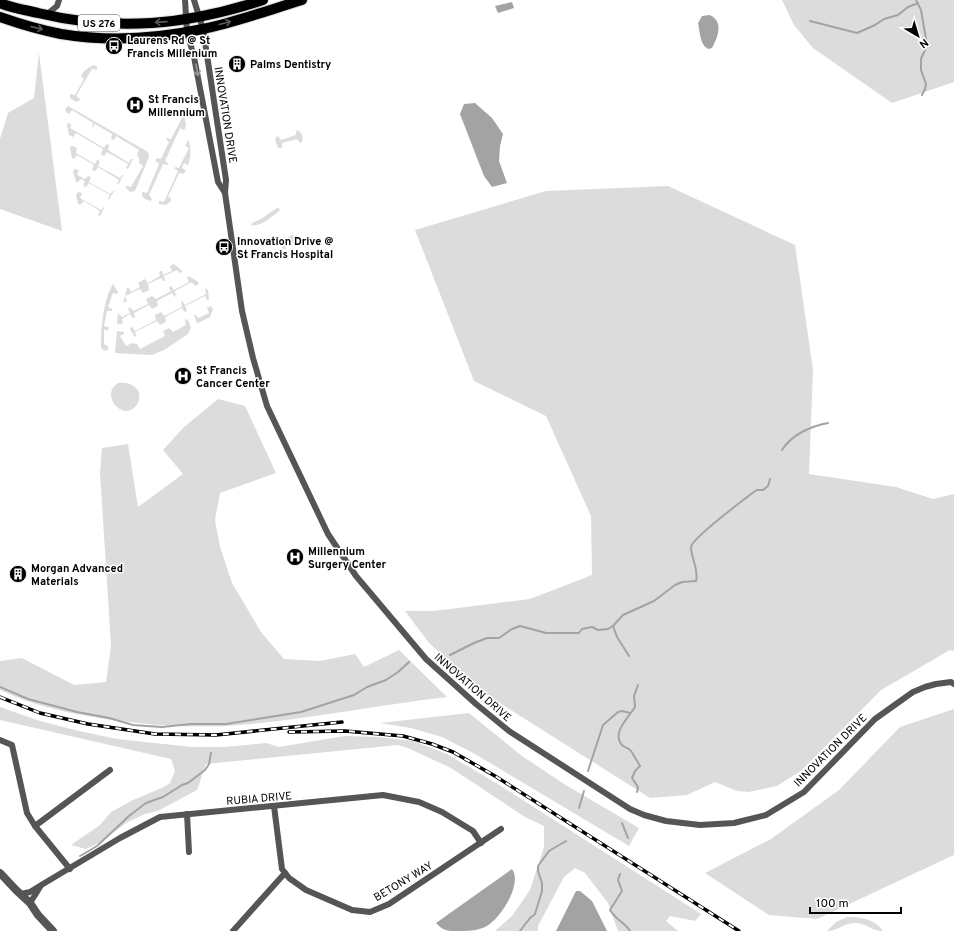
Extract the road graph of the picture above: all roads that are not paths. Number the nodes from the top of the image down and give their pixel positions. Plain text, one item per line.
1 (184, 0) edge
2 (194, 0) edge
3 (263, 0) edge
4 (302, 0) edge
5 (0, 3) edge
6 (58, 3) edge
7 (46, 15) junction
8 (0, 17) edge
9 (200, 17) junction
10 (65, 18) junction
11 (187, 19) junction
12 (203, 29) junction
13 (187, 32) junction
14 (225, 193) junction
15 (953, 682) edge
16 (0, 740) edge
17 (110, 770) dead end
18 (274, 806) junction
19 (187, 814) junction
20 (35, 826) junction
21 (501, 829) dead end
22 (481, 843) junction
23 (189, 852) dead end
24 (70, 869) junction
25 (0, 873) edge
26 (285, 873) junction
27 (43, 884) junction
28 (18, 892) junction
29 (30, 903) junction
30 (38, 915) junction
31 (53, 931) edge
32 (234, 931) edge

1 - 11 street, INNOVATION DRIVE
2 - 9 street, INNOVATION DRIVE
3 - 9 main road, US 276
12 -> 4 main road, US 276
5 - 7 main road, US 276
6 - 7 street
6 - 10 street
7 - 10 main road, US 276
8 -> 13 main road, US 276
9 - 11 main road, US 276
9 - 12 street, INNOVATION DRIVE
11 -> 10 main road, US 276
11 - 13 street, INNOVATION DRIVE
12 - 13 main road, US 276
12 - 14 street, INNOVATION DRIVE
13 -> 14 street, INNOVATION DRIVE
14 - 15 street, INNOVATION DRIVE
16 - 20 street
17 - 20 street
18 - 19 street, RUBIA DRIVE
18 - 22 street, RUBIA DRIVE
18 - 26 street
19 - 23 street
19 - 24 street, RUBIA DRIVE
20 - 24 street
21 - 22 street, BETONY WAY
22 - 26 street, BETONY WAY
24 - 27 street, RUBIA DRIVE
25 - 28 street
26 - 32 street
27 - 28 street, RUBIA DRIVE
27 - 29 street, RUBIA DRIVE
28 - 29 street
28 - 30 street
29 - 30 street
30 - 31 street

